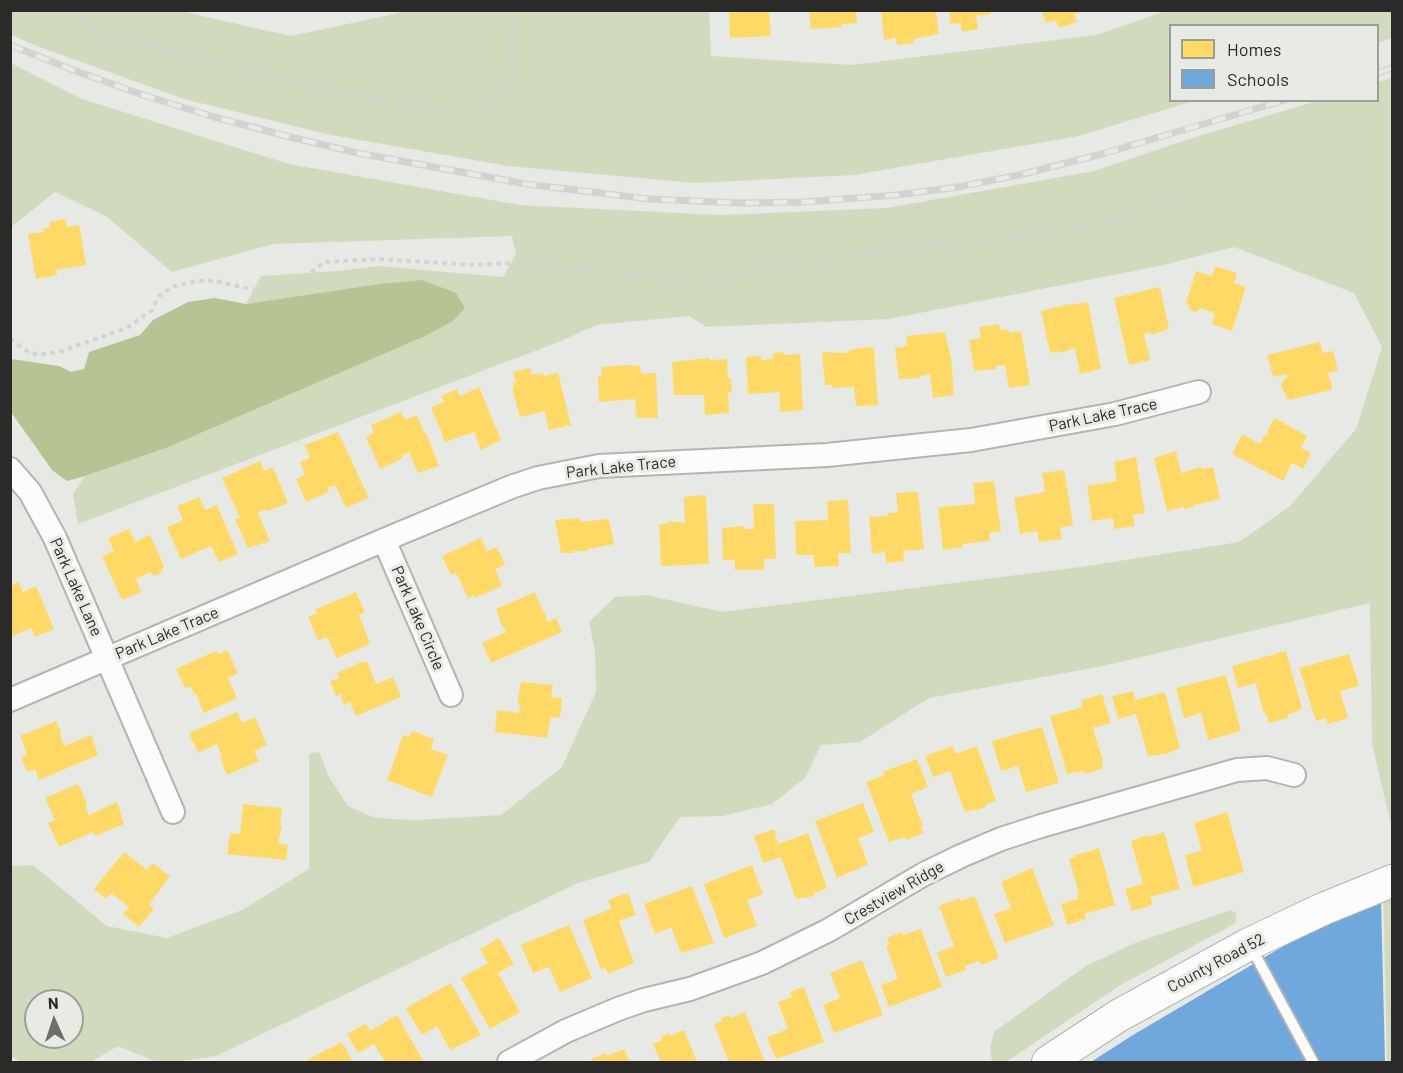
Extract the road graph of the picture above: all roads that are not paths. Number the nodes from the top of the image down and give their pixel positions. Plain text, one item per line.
1 (1199, 392) dead end
2 (10, 469) edge
3 (384, 540) junction
4 (107, 659) junction
5 (451, 695) dead end
6 (10, 700) edge
7 (1294, 775) dead end
8 (172, 812) dead end
9 (1392, 881) edge
10 (1249, 944) junction
11 (508, 1062) edge
12 (1048, 1062) edge
13 (1313, 1062) edge

1 - 3 street, Park Lake Trace
2 - 4 street, Park Lake Lane
3 - 4 street, Park Lake Trace
3 - 5 street, Park Lake Circle
4 - 6 street, Park Lake Trace
4 - 8 street, Park Lake Lane
7 - 11 street, Crestview Ridge
9 - 10 main road, County Road 52
10 - 12 main road, County Road 52
10 - 13 lane

